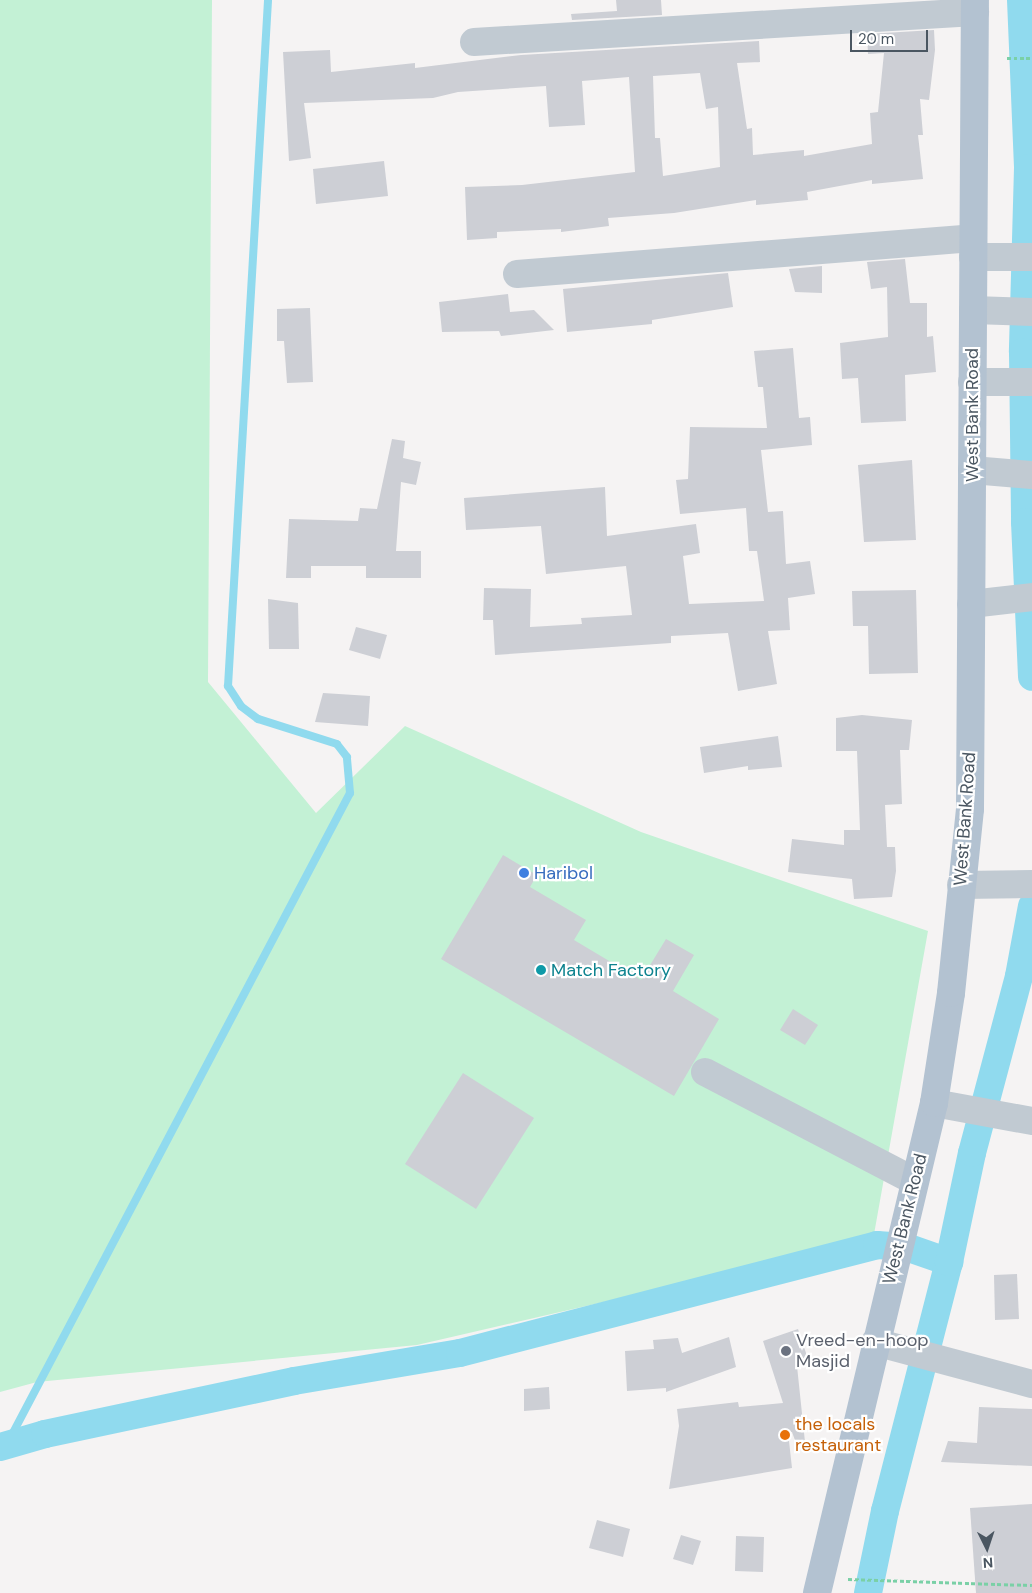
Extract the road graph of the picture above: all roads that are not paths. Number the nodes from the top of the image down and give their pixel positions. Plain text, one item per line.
1 (975, 6) edge
2 (474, 42) dead end
3 (974, 248) junction
4 (1032, 257) edge
5 (517, 274) dead end
6 (984, 310) junction
7 (1032, 312) edge
8 (972, 382) junction
9 (1032, 382) edge
10 (972, 470) junction
11 (1032, 475) edge
12 (1032, 597) edge
13 (971, 604) junction
14 (1021, 883) edge
15 (961, 885) junction
16 (705, 1072) dead end
17 (934, 1103) junction
18 (1032, 1121) edge
19 (914, 1181) junction
20 (875, 1342) junction
21 (1032, 1384) edge
22 (827, 1586) edge

1 - 2 lane
1 - 3 main road, West Bank Road
3 - 4 lane
3 - 5 lane
3 - 6 main road, West Bank Road
6 - 7 lane
6 - 8 main road, West Bank Road
8 - 9 lane
8 - 10 main road, West Bank Road
10 - 11 lane
10 - 13 main road, West Bank Road
12 - 13 lane
13 - 15 main road, West Bank Road
14 - 15 lane
15 - 17 main road, West Bank Road
16 - 19 lane
17 - 18 lane
17 - 19 main road, West Bank Road
19 - 20 main road, West Bank Road
20 - 21 lane
20 - 22 main road, West Bank Road

